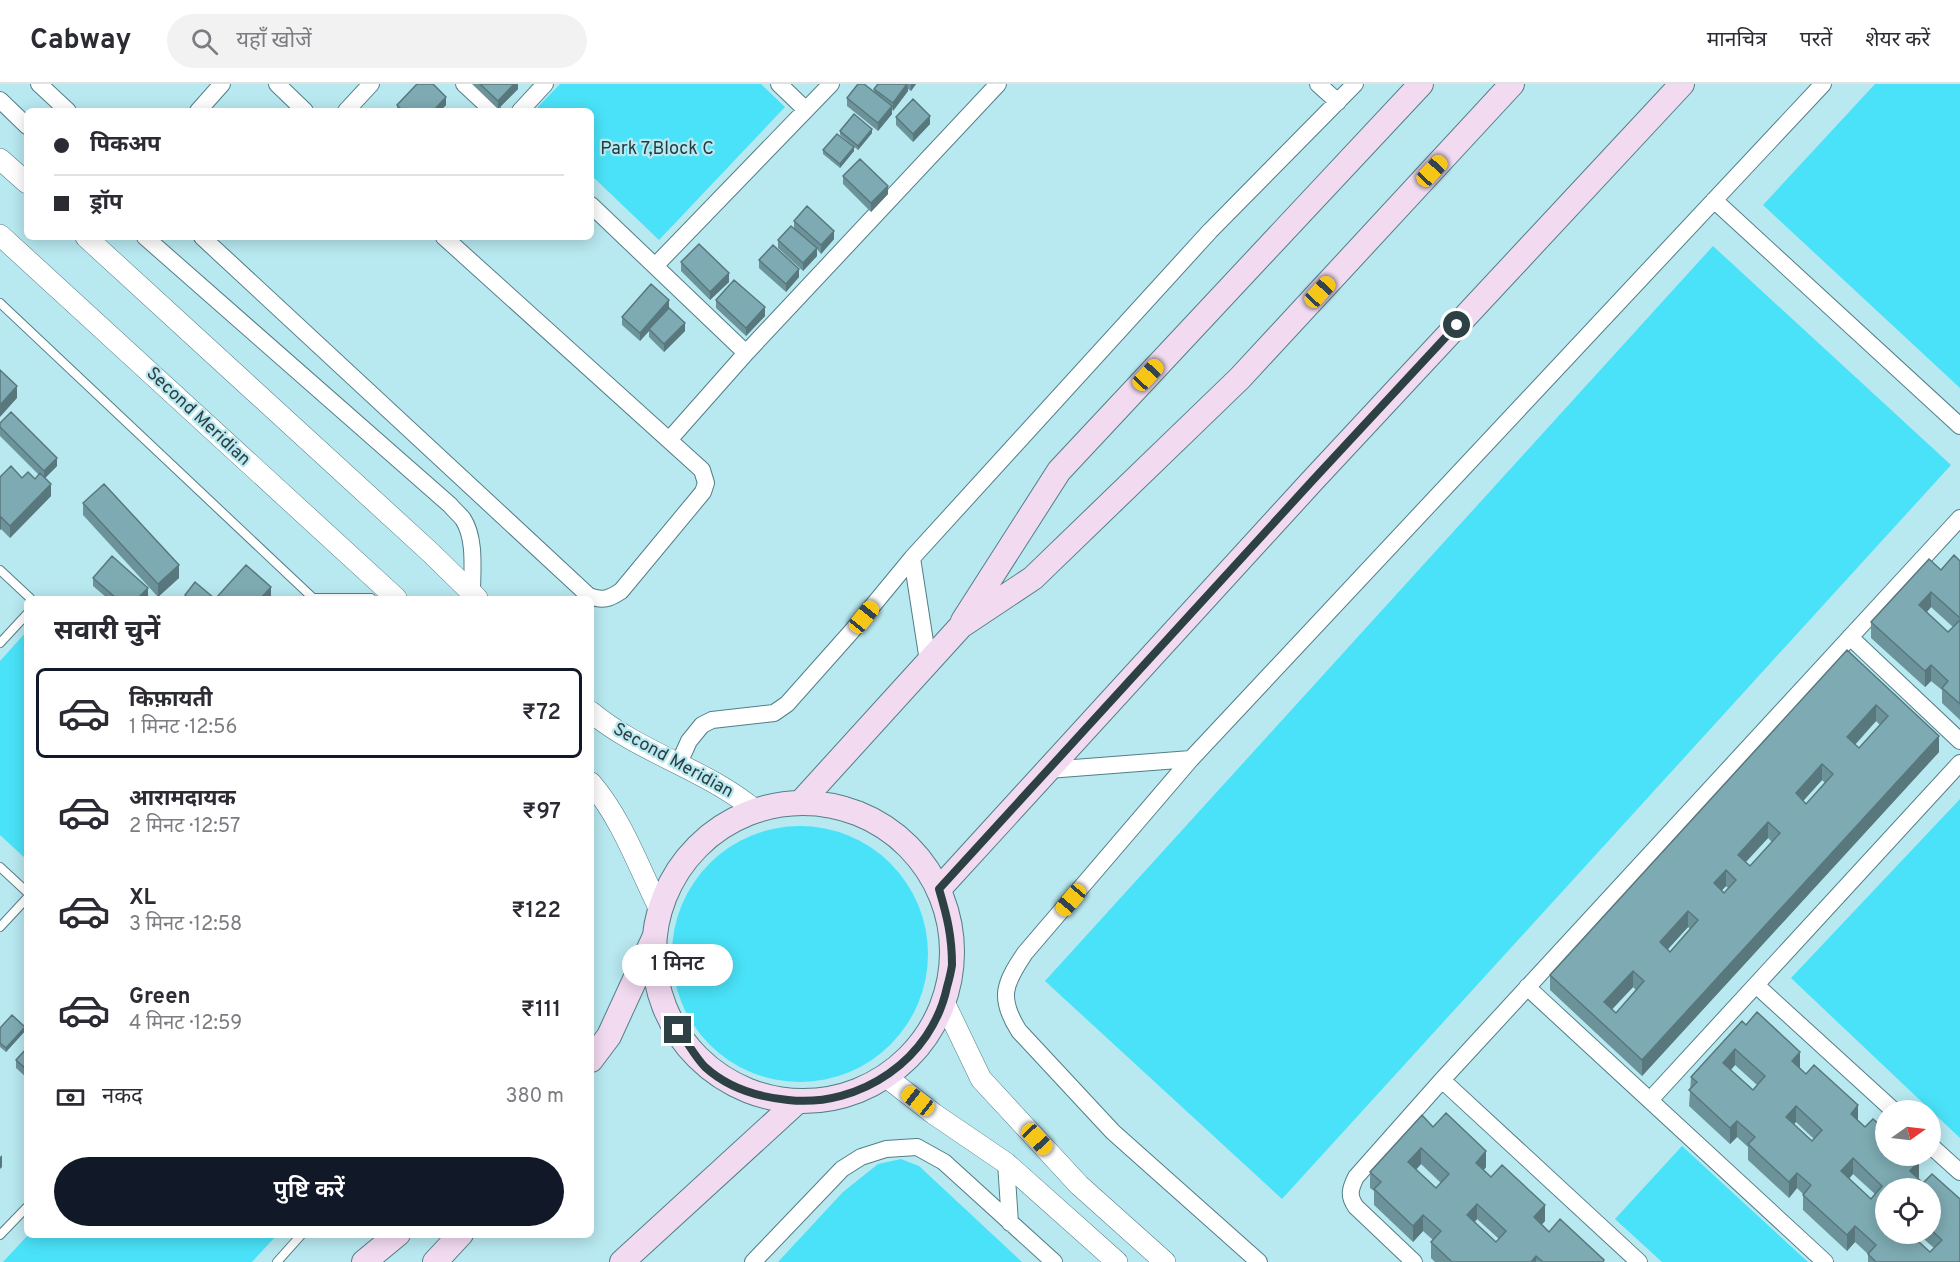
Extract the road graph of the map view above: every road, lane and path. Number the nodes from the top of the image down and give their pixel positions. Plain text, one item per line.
1 (39, 84) edge
2 (222, 84) edge
3 (277, 84) edge
4 (371, 84) edge
5 (464, 84) edge
6 (545, 84) edge
7 (779, 84) edge
8 (831, 84) edge
9 (1318, 84) edge
10 (1355, 84) edge
11 (1421, 84) edge
12 (1512, 84) edge
13 (1682, 84) edge
14 (1823, 84) edge
15 (988, 87) edge
16 (0, 100) edge
17 (1338, 102) junction
18 (65, 108) edge
19 (201, 108) edge
20 (302, 108) edge
21 (349, 108) edge
22 (490, 108) edge
23 (523, 108) edge
24 (806, 110) junction
25 (24, 123) edge
26 (0, 159) edge
27 (24, 180) edge
28 (1714, 200) junction
29 (594, 208) edge
30 (0, 235) edge
31 (89, 240) edge
32 (149, 240) edge
33 (205, 240) edge
34 (447, 240) edge
35 (655, 266) junction
36 (0, 303) edge
37 (746, 353) junction
38 (1960, 426) edge
39 (669, 440) junction
40 (1957, 526) edge
41 (912, 558) junction
42 (0, 570) edge
43 (28, 596) edge
44 (311, 596) edge
45 (394, 596) edge
46 (475, 596) edge
47 (589, 596) edge
48 (594, 598) edge
49 (24, 617) edge
50 (961, 626) junction
51 (1850, 637) junction
52 (0, 643) edge
53 (928, 661) junction
54 (594, 714) edge
55 (1960, 741) edge
56 (1191, 759) junction
57 (679, 763) junction
58 (1960, 764) edge
59 (1048, 770) junction
60 (594, 786) edge
61 (801, 802) junction
62 (756, 811) junction
63 (0, 867) edge
64 (24, 889) edge
65 (939, 889) junction
66 (24, 901) edge
67 (660, 910) junction
68 (0, 927) edge
69 (655, 935) junction
70 (1756, 985) junction
71 (1527, 987) junction
72 (944, 1002) junction
73 (594, 1056) edge
74 (885, 1076) junction
75 (1442, 1080) junction
76 (1650, 1100) junction
77 (1882, 1100) edge
78 (798, 1101) junction
79 (1941, 1155) edge
80 (1006, 1163) junction
81 (1960, 1172) edge
82 (24, 1209) edge
83 (1010, 1223) junction
84 (0, 1235) edge
85 (298, 1238) edge
86 (393, 1238) edge
87 (457, 1238) edge
88 (277, 1262) edge
89 (364, 1262) edge
90 (435, 1262) edge
91 (622, 1262) edge
92 (753, 1262) edge
93 (1054, 1262) edge
94 (1117, 1262) edge
95 (1165, 1262) edge
96 (1259, 1262) edge
97 (1414, 1262) edge
98 (1639, 1262) edge
99 (1825, 1262) edge

1 - 18 street
2 - 19 street
3 - 20 street
4 - 21 street
5 - 22 street
6 - 23 street
7 - 24 street
8 - 24 street
9 - 17 street
10 - 17 street
11 - 50 main road
12 - 50 main road
13 - 59 main road
14 - 28 street
15 - 37 street
16 - 25 street
17 - 41 street
24 - 35 street
26 - 27 street
28 - 38 street
28 - 56 street
29 - 35 street
30 - 45 street, Second Meridian
31 - 46 street
32 - 46 street
33 - 47 street
34 - 39 street
35 - 37 street
36 - 44 lane
37 - 39 street
39 - 48 street
40 - 51 street
41 - 53 street
41 - 57 street
42 - 43 lane
49 - 52 lane
50 - 53 main road
51 - 55 street
51 - 71 street
53 - 61 main road
54 - 57 street, Second Meridian
56 - 59 street
56 - 96 street
57 - 62 street, Second Meridian
58 - 70 street
59 - 65 main road
60 - 67 street
61 - 62 main road
61 - 65 main road
62 - 67 main road
63 - 64 lane
65 - 72 main road
66 - 68 lane
67 - 69 main road
69 - 73 main road
69 - 78 main road
70 - 76 street
70 - 77 street
71 - 75 street
71 - 76 street
72 - 74 main road
72 - 95 street
74 - 78 main road
74 - 80 street
75 - 97 street
75 - 98 street
76 - 99 street
78 - 91 main road
79 - 81 street
80 - 83 street
80 - 94 street
82 - 84 lane
83 - 92 street
83 - 93 street
85 - 88 lane
86 - 89 main road
87 - 90 main road

